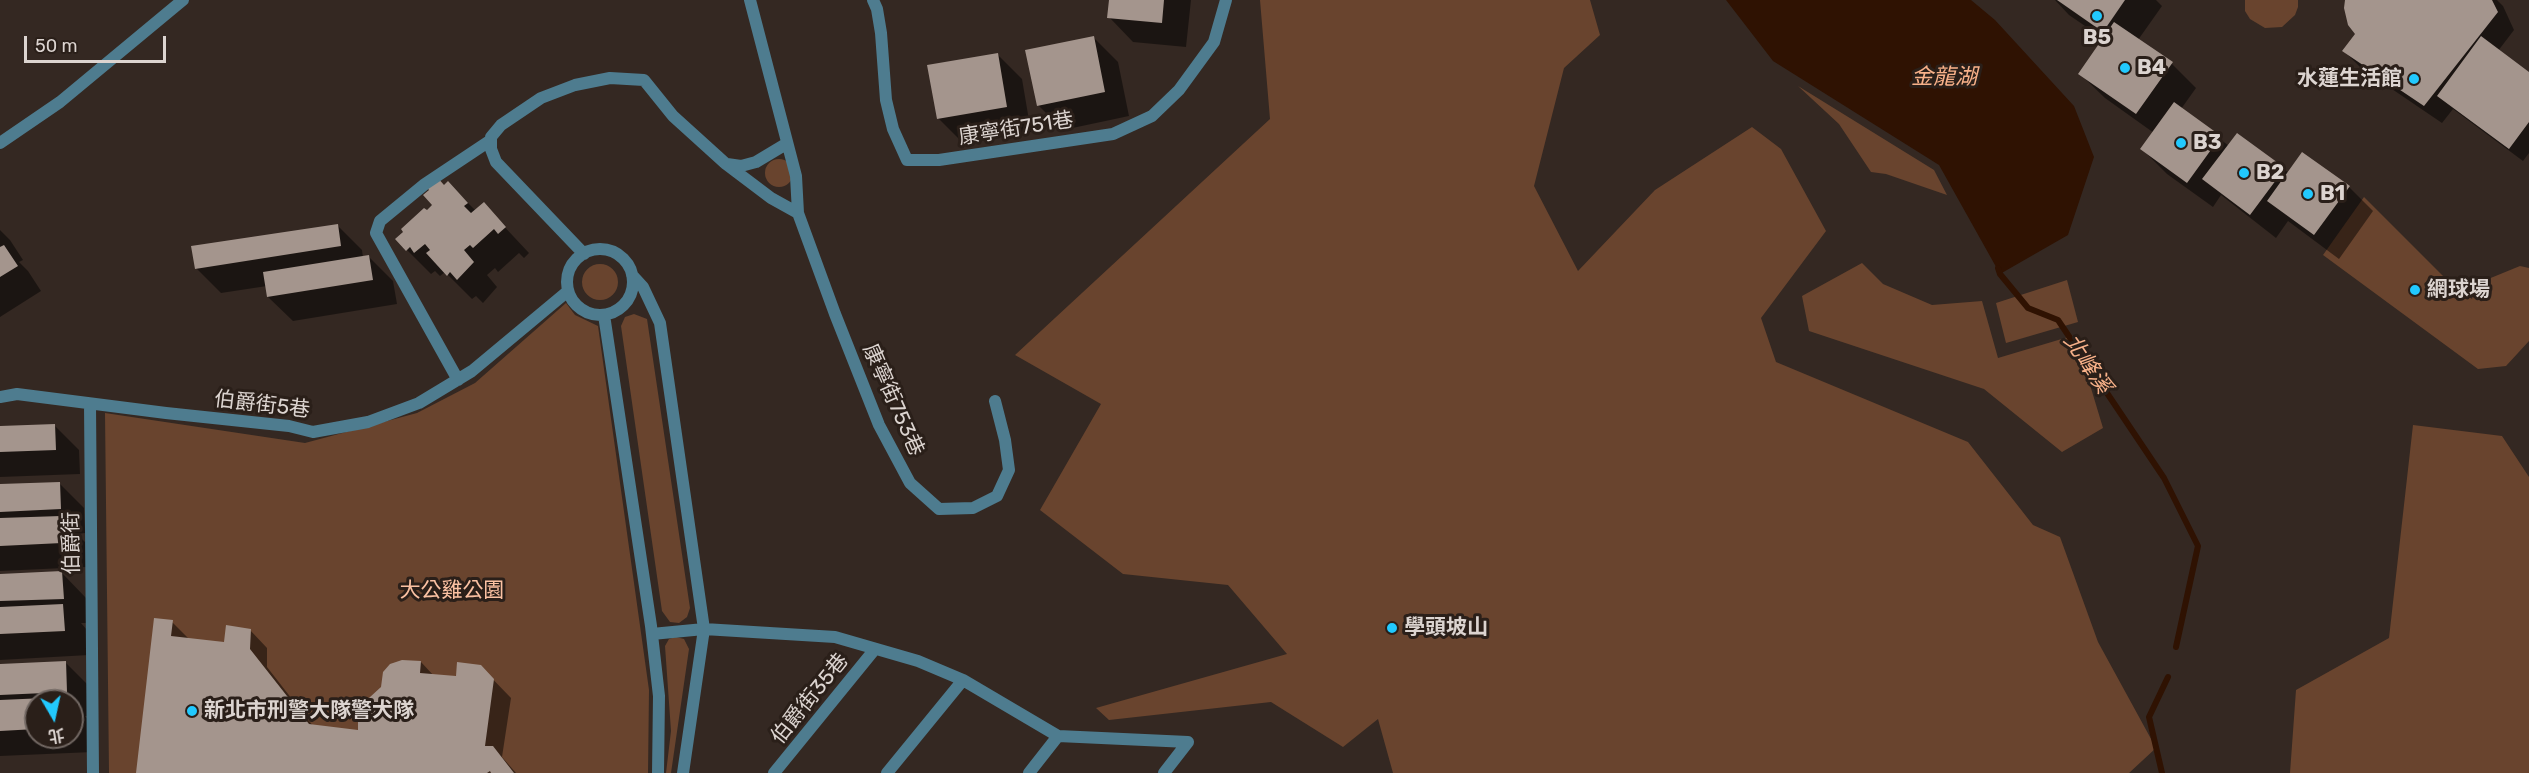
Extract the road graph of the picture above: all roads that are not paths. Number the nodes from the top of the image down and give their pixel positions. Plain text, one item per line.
1 (183, 0) edge
2 (750, 0) edge
3 (873, 0) edge
4 (1226, 0) edge
5 (491, 140) junction
6 (0, 143) edge
7 (786, 144) junction
8 (726, 164) junction
9 (798, 213) junction
10 (584, 254) junction
11 (632, 274) junction
12 (568, 291) junction
13 (604, 315) junction
14 (458, 380) junction
15 (0, 397) edge
16 (995, 401) dead end
17 (90, 404) junction
18 (705, 629) junction
19 (652, 634) junction
20 (876, 650) junction
21 (963, 680) junction
22 (1058, 736) junction
23 (93, 773) edge
24 (658, 773) edge
25 (683, 773) edge
26 (774, 773) edge
27 (887, 773) edge
28 (1029, 773) edge
29 (1164, 773) edge

1 - 6 street
2 - 7 street
3 - 4 street, 康寧街751巷
5 - 8 street
5 - 10 street
5 - 14 street
7 - 8 street
7 - 9 street, 康寧街753巷
8 - 9 street
9 - 16 street, 康寧街753巷
10 - 11 street
10 - 12 street
11 - 13 street
11 - 18 street
12 - 13 street
12 - 14 street, 伯爵街5巷
13 - 19 street
14 - 17 street, 伯爵街5巷
15 - 17 street
17 - 23 street, 伯爵街
18 - 19 street
18 - 20 street
18 - 25 street
19 - 24 street
20 - 21 street
20 - 26 street, 伯爵街35巷
21 - 22 street
21 - 27 street
22 - 28 street
22 - 29 street

